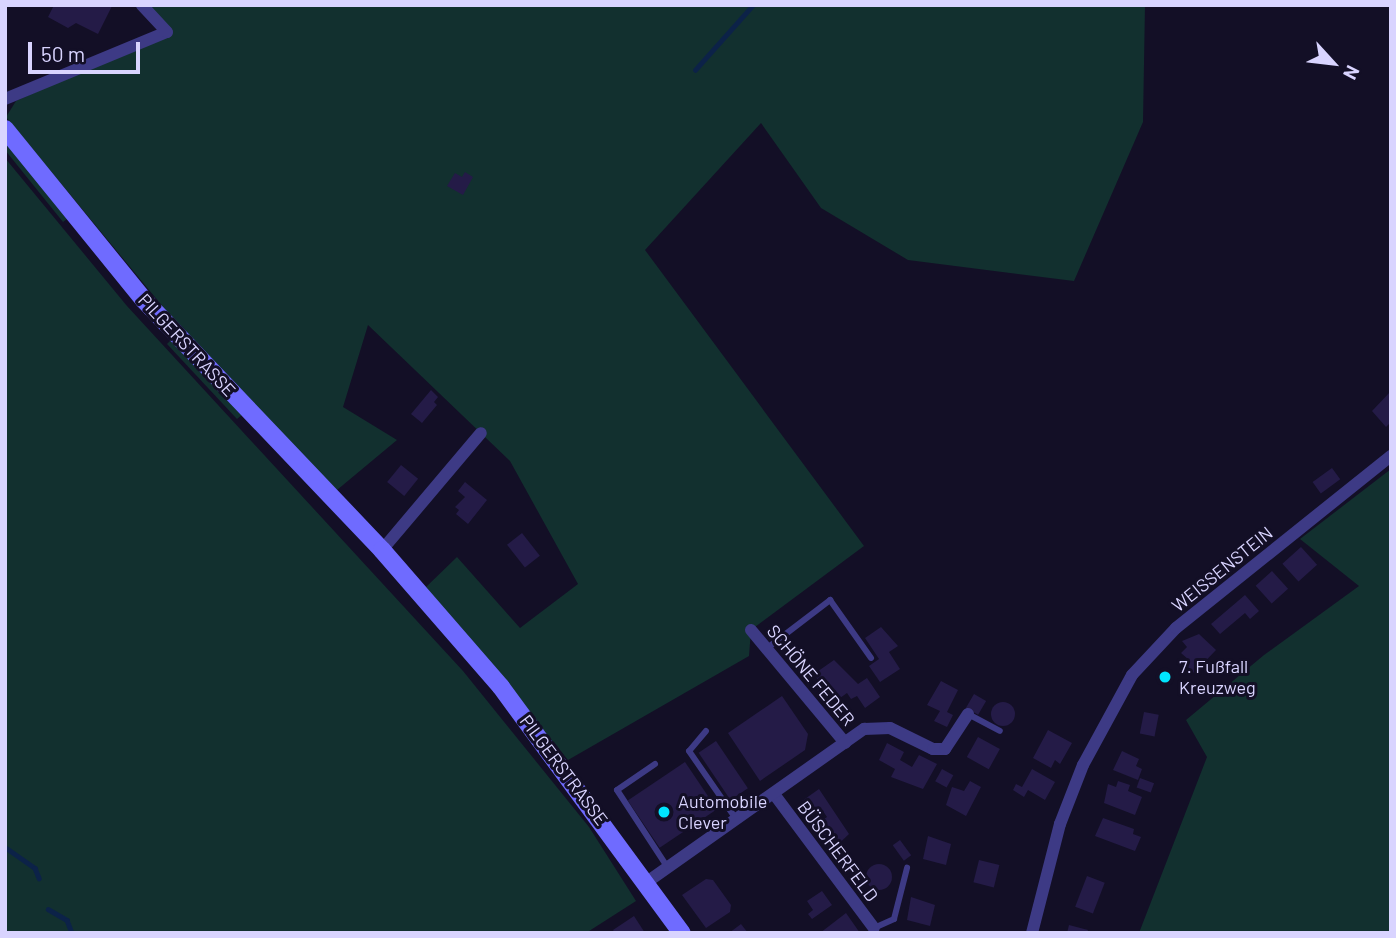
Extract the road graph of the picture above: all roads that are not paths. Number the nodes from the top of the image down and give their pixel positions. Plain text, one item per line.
1 (142, 5) edge
2 (5, 99) edge
3 (5, 129) edge
4 (481, 433) dead end
5 (1391, 457) edge
6 (382, 550) junction
7 (751, 630) dead end
8 (766, 649) junction
9 (872, 658) dead end
10 (968, 714) joint
11 (706, 731) dead end
12 (1000, 731) dead end
13 (845, 743) junction
14 (655, 764) dead end
15 (774, 794) junction
16 (737, 820) junction
17 (907, 867) dead end
18 (668, 868) junction
19 (647, 883) junction
20 (874, 928) joint
21 (682, 933) edge
22 (1032, 933) edge

1 - 2 street
3 - 6 main road, PILGERSTRASSE
4 - 6 street
5 - 22 street, WEISSENSTEIN
6 - 19 main road, PILGERSTRASSE
7 - 8 street, SCHÖNE FEDER
8 - 9 lane
8 - 13 street, SCHÖNE FEDER
10 - 12 lane
10 - 13 street, SCHÖNE FEDER
11 - 16 lane
13 - 15 street, SCHÖNE FEDER
14 - 18 lane
15 - 16 street, SCHÖNE FEDER
15 - 20 street, BÜSCHERFELD
16 - 18 street, SCHÖNE FEDER
17 - 20 lane
18 - 19 street, SCHÖNE FEDER
19 - 21 main road, PILGERSTRASSE

